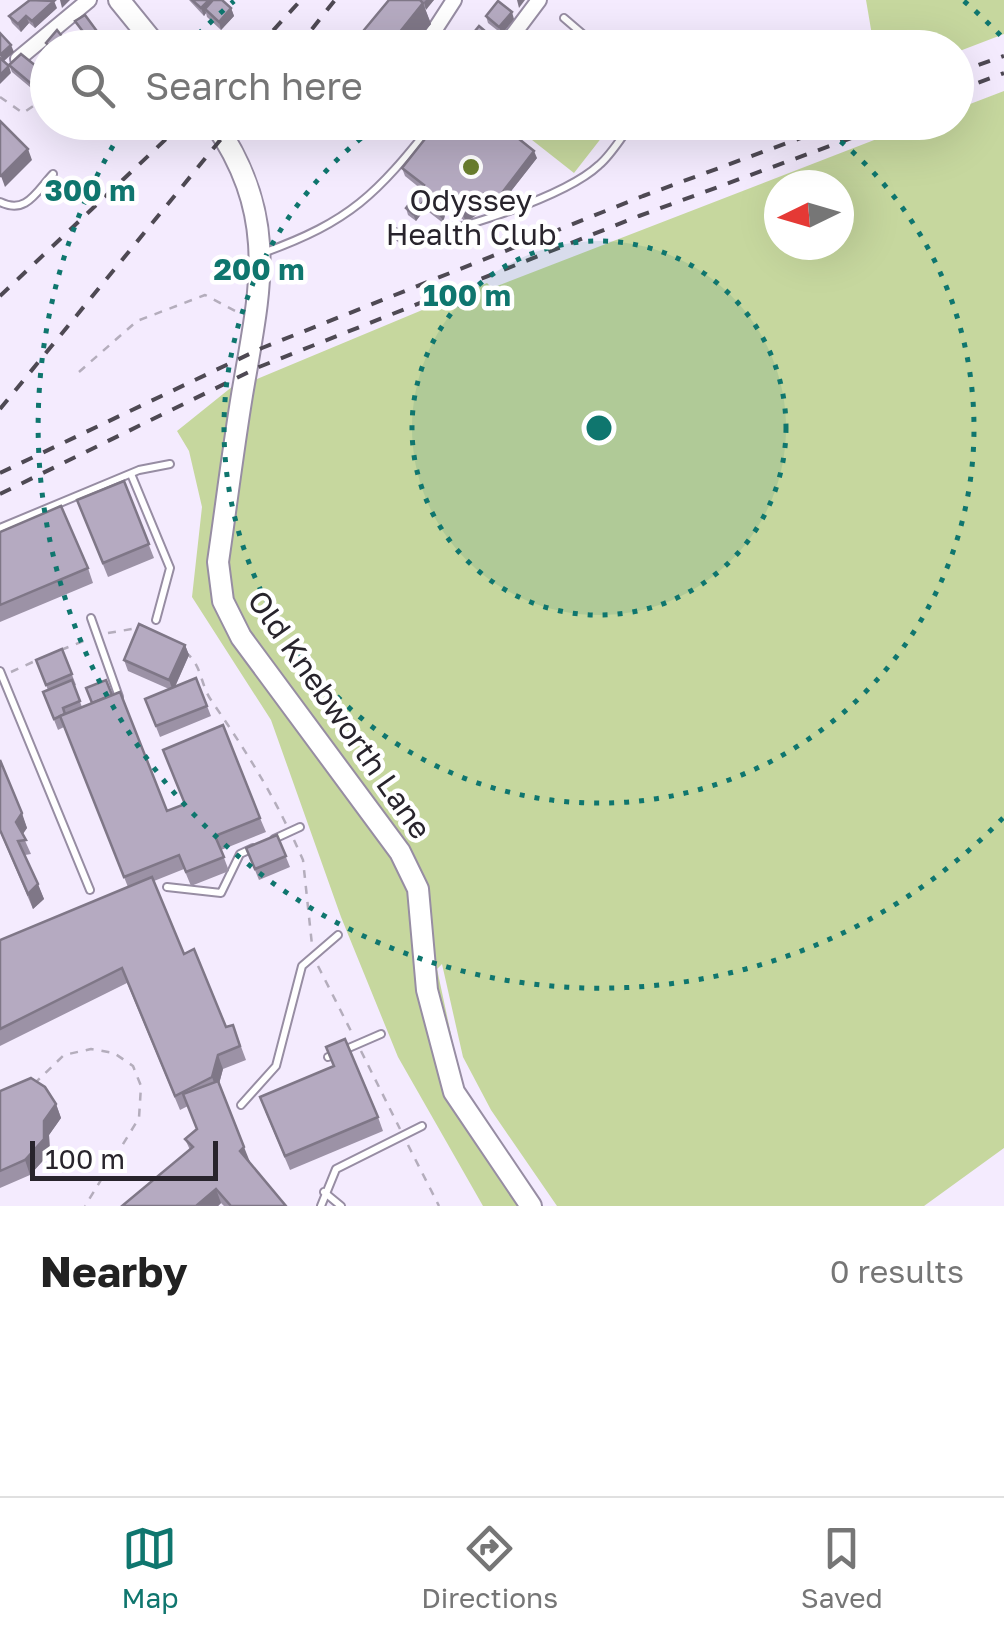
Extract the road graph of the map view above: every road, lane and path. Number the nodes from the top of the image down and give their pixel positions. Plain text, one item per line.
1 (90, 0) edge
2 (119, 0) edge
3 (454, 0) edge
4 (539, 0) edge
5 (564, 18) dead end
6 (53, 30) edge
7 (143, 30) edge
8 (438, 30) edge
9 (516, 30) edge
10 (578, 30) edge
11 (30, 49) edge
12 (18, 59) edge
13 (0, 97) edge
14 (30, 108) edge
15 (224, 140) edge
16 (419, 140) edge
17 (620, 140) edge
18 (53, 174) dead end
19 (0, 202) edge
20 (395, 232) dead end
21 (262, 253) junction
22 (256, 316) junction
23 (79, 372) dead end
24 (170, 464) dead end
25 (131, 474) junction
26 (0, 528) edge
27 (91, 618) dead end
28 (156, 620) dead end
29 (150, 632) edge
30 (98, 637) junction
31 (180, 648) edge
32 (53, 654) edge
33 (36, 661) edge
34 (1, 674) edge
35 (124, 710) edge
36 (300, 827) dead end
37 (290, 832) junction
38 (166, 887) dead end
39 (90, 890) dead end
40 (338, 935) dead end
41 (313, 957) junction
42 (381, 1034) dead end
43 (358, 1044) junction
44 (328, 1058) edge
45 (32, 1087) edge
46 (241, 1104) dead end
47 (422, 1126) dead end
48 (403, 1135) junction
49 (324, 1192) junction
50 (86, 1206) edge
51 (321, 1206) edge
52 (341, 1206) edge
53 (439, 1206) edge
54 (531, 1206) edge

1 - 6 street
2 - 7 street
3 - 8 street
4 - 9 street
5 - 10 lane
11 - 12 street
13 - 14 path
15 - 21 street, Old Knebworth Lane
16 - 21 lane
17 - 20 lane
18 - 19 lane
21 - 22 street, Old Knebworth Lane
22 - 23 path
22 - 54 street, Old Knebworth Lane
24 - 25 lane
25 - 26 lane
25 - 28 lane
27 - 30 lane
29 - 30 path
30 - 32 path
30 - 35 lane
31 - 37 path
33 - 34 path
34 - 39 lane
36 - 37 lane
37 - 38 lane
37 - 41 path
40 - 41 lane
41 - 43 path
41 - 46 lane
42 - 43 lane
43 - 44 lane
43 - 48 path
45 - 50 path
47 - 48 lane
48 - 49 lane
48 - 53 path
49 - 51 lane
49 - 52 lane

